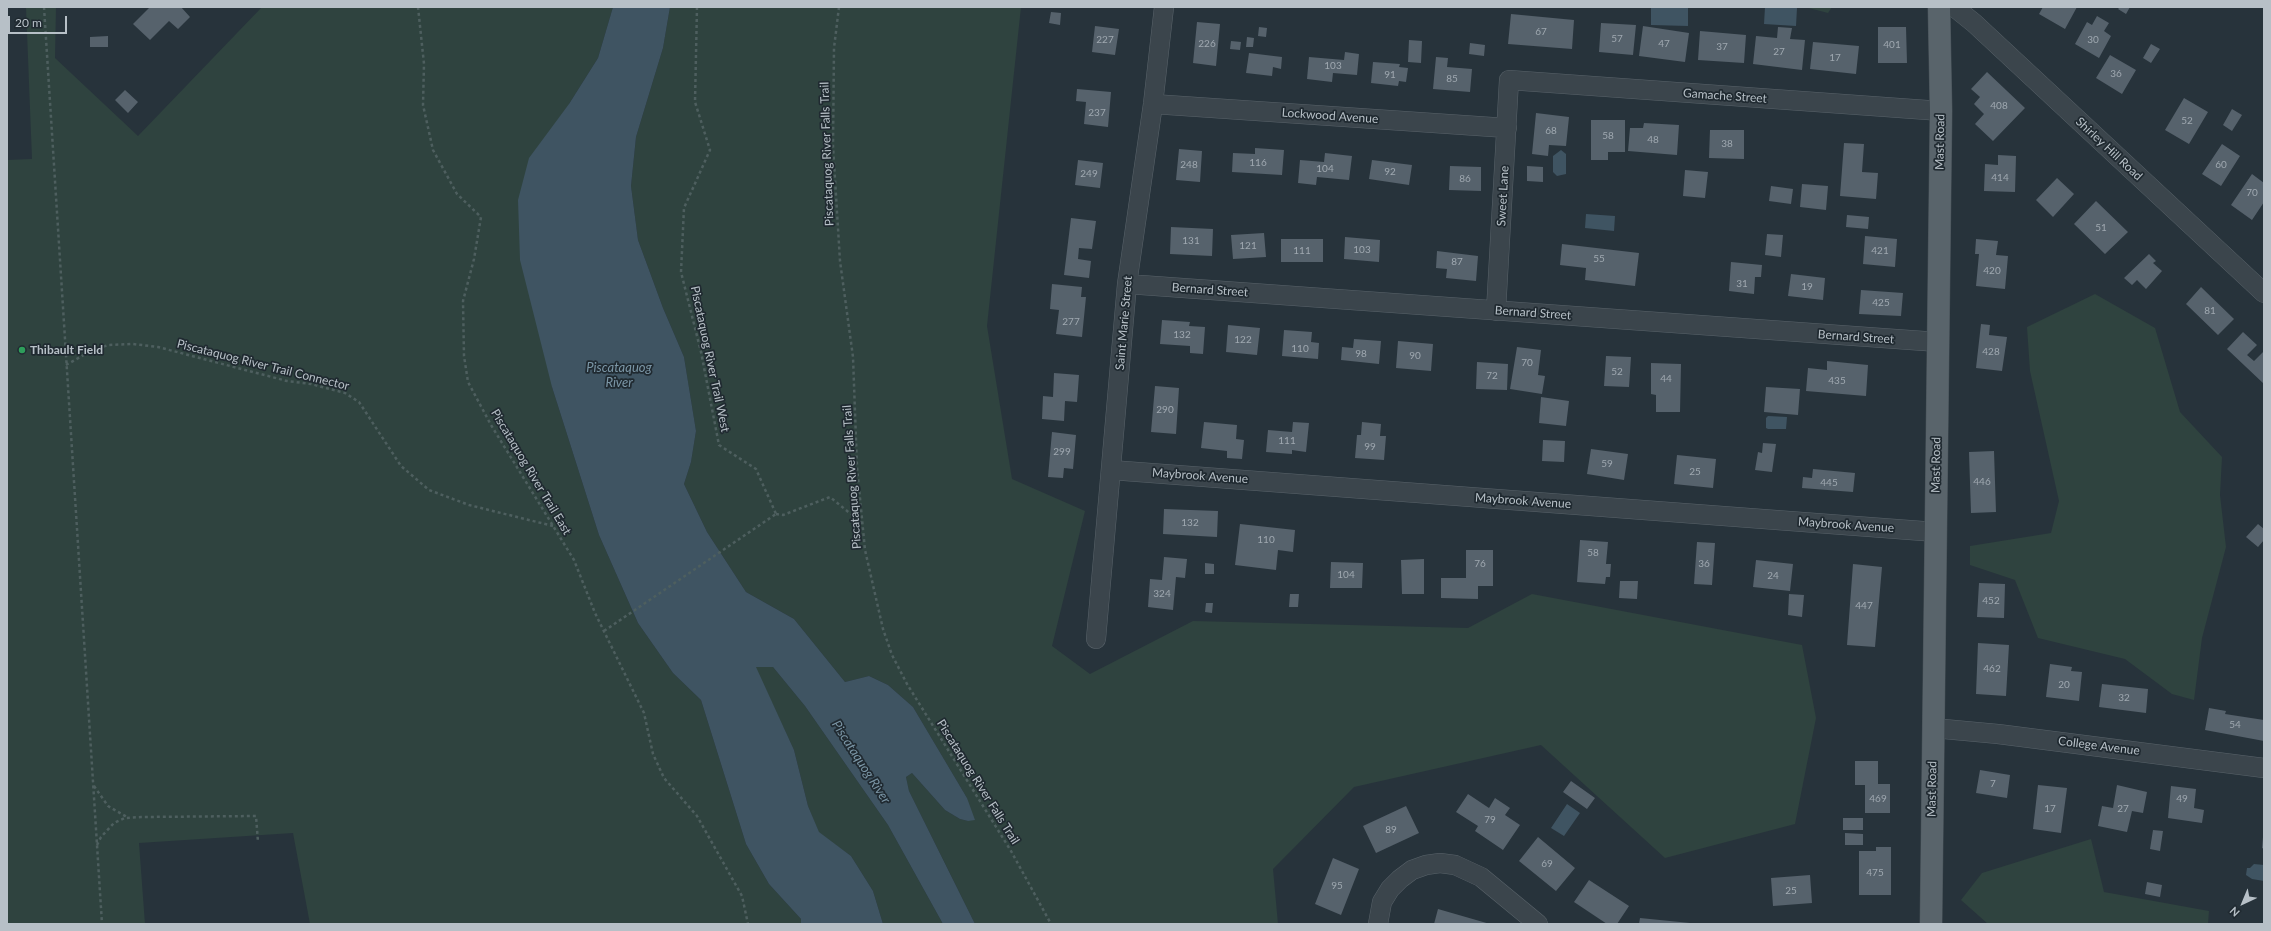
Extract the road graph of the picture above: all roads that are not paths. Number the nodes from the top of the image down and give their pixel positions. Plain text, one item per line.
1 (1164, 7) edge
2 (1939, 7) edge
3 (1954, 7) edge
4 (1509, 80) joint
5 (1153, 104) junction
6 (1940, 111) junction
7 (1507, 128) junction
8 (1127, 284) junction
9 (2264, 293) edge
10 (1496, 311) junction
11 (1938, 342) junction
12 (1111, 470) junction
13 (1936, 532) junction
14 (1096, 640) dead end
15 (1933, 728) junction
16 (2264, 768) edge
17 (1378, 924) edge
18 (1538, 924) edge
19 (1931, 924) edge

1 - 5 street, Saint Marie Street
2 - 6 main road, Mast Road
3 - 9 street, Shirley Hill Road
4 - 6 street, Gamache Street
4 - 7 street, Sweet Lane
5 - 7 street, Lockwood Avenue
5 - 8 street, Saint Marie Street
6 - 11 main road, Mast Road
7 - 10 street, Sweet Lane
8 - 10 street, Bernard Street
8 - 12 street, Saint Marie Street
10 - 11 street, Bernard Street
11 - 13 main road, Mast Road
12 - 13 street, Maybrook Avenue
12 - 14 street, Saint Marie Street
13 - 15 main road, Mast Road
15 - 16 street, College Avenue
15 - 19 main road, Mast Road
17 - 18 street

